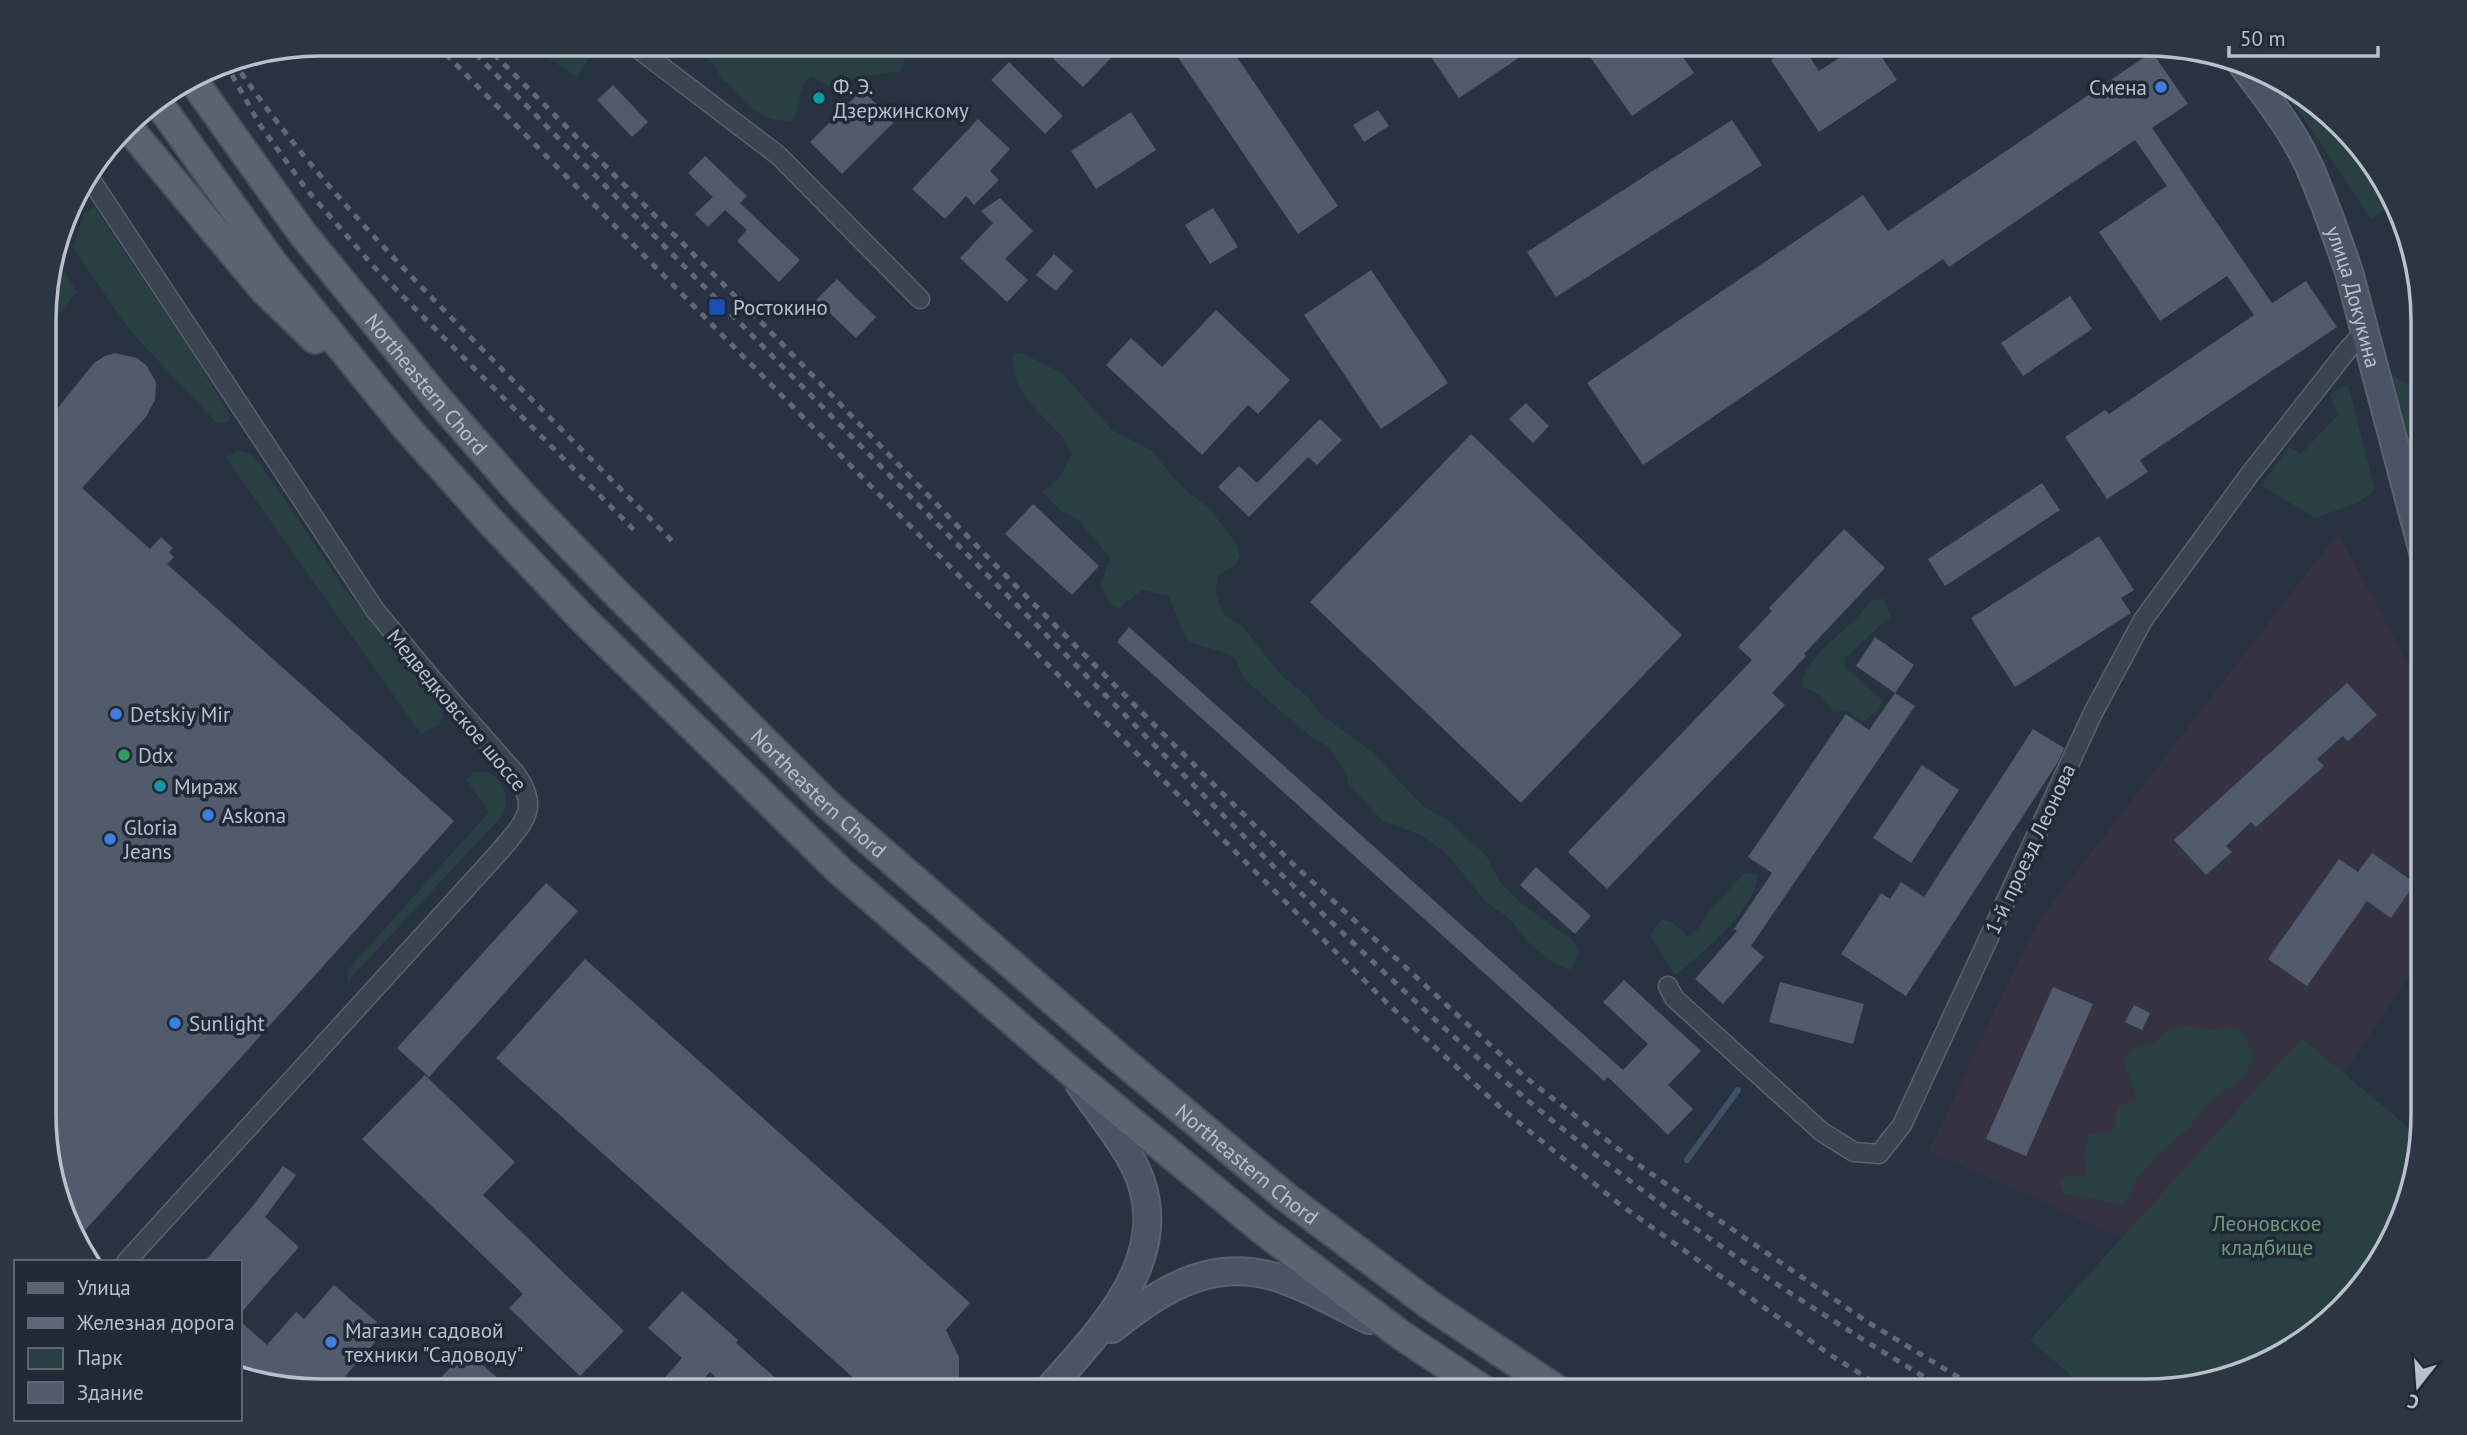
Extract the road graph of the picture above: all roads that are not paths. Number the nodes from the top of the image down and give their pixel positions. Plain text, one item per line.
1 (648, 56) edge
2 (2251, 78) edge
3 (197, 86) edge
4 (163, 109) edge
5 (133, 133) edge
6 (94, 184) edge
7 (920, 299) dead end
8 (2364, 333) junction
9 (405, 426) junction
10 (2411, 507) edge
11 (1668, 986) dead end
12 (1069, 1069) junction
13 (128, 1260) edge
14 (1401, 1335) junction
15 (1075, 1359) junction
16 (1058, 1379) edge
17 (1467, 1379) edge
18 (1541, 1379) edge

1 - 7 street
2 - 8 main road, улица Докукина
3 - 18 main road, Northeastern Chord
4 - 9 main road, Northeastern Chord
5 - 9 main road
6 - 13 street, Медведковское шоссе
8 - 10 main road, улица Докукина
8 - 11 street, 1-й проезд Леонова
9 - 12 main road, Northeastern Chord
12 - 14 main road, Northeastern Chord
12 - 15 main road
14 - 15 main road
14 - 17 main road, Northeastern Chord
15 - 16 main road

